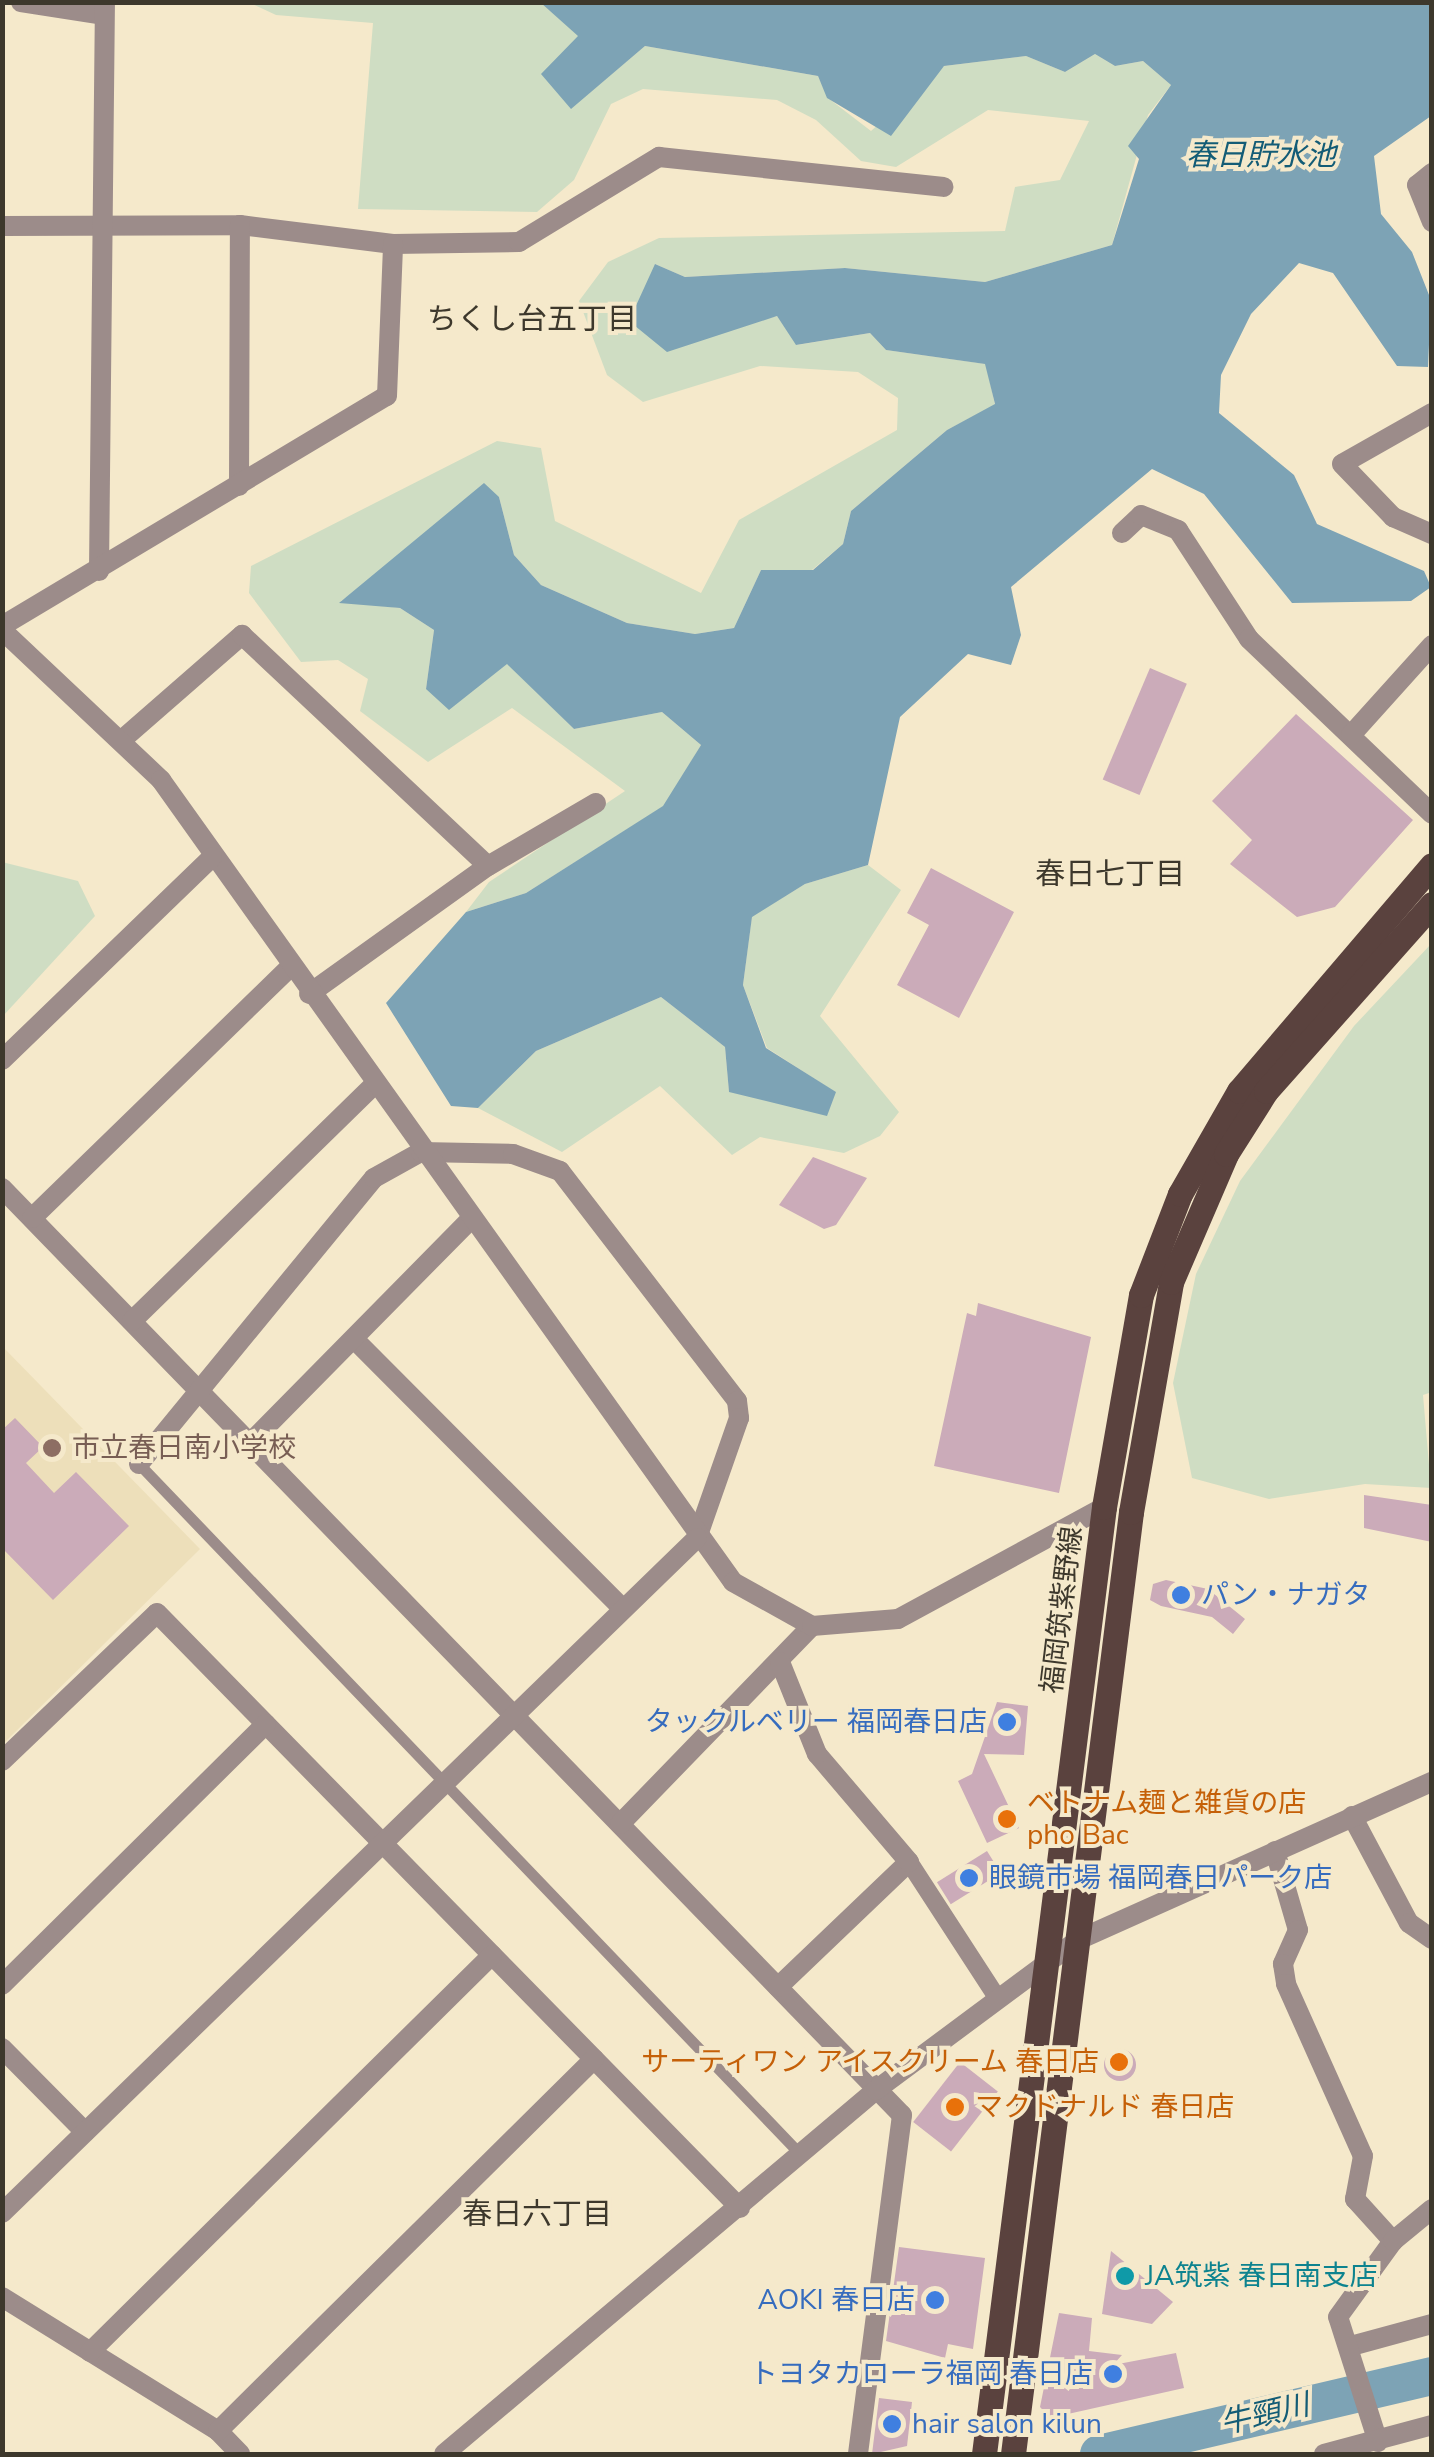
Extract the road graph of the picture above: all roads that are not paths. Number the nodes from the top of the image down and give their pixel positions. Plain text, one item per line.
1 (21, 2) edge
2 (104, 9) edge
3 (1432, 173) edge
4 (943, 187) dead end
5 (1432, 222) edge
6 (240, 225) junction
7 (2, 226) edge
8 (100, 228) junction
9 (393, 244) junction
10 (1432, 413) edge
11 (240, 486) junction
12 (1122, 532) dead end
13 (1432, 534) edge
14 (99, 571) junction
15 (2, 628) edge
16 (1432, 645) edge
17 (1351, 735) junction
18 (124, 738) junction
19 (596, 803) dead end
20 (1432, 814) edge
21 (212, 857) junction
22 (1432, 865) edge
23 (488, 866) junction
24 (1432, 904) edge
25 (289, 968) junction
26 (309, 994) junction
27 (2, 1060) edge
28 (374, 1085) junction
29 (421, 1152) junction
30 (2, 1188) edge
31 (32, 1218) junction
32 (470, 1220) junction
33 (132, 1321) junction
34 (354, 1339) junction
35 (201, 1392) junction
36 (250, 1443) junction
37 (139, 1464) joint
38 (1104, 1507) junction
39 (697, 1538) junction
40 (623, 1609) junction
41 (812, 1626) junction
42 (780, 1662) junction
43 (514, 1715) junction
44 (266, 1724) junction
45 (2, 1761) edge
46 (1432, 1782) edge
47 (444, 1783) junction
48 (1352, 1816) junction
49 (620, 1824) junction
50 (383, 1844) junction
51 (1275, 1851) junction
52 (909, 1862) junction
53 (1432, 1939) edge
54 (1078, 1940) junction
55 (492, 1955) junction
56 (1050, 1960) junction
57 (2, 1985) edge
58 (778, 1987) junction
59 (998, 1999) junction
60 (2, 2048) edge
61 (594, 2060) junction
62 (876, 2090) junction
63 (85, 2132) junction
64 (802, 2156) junction
65 (740, 2208) junction
66 (1432, 2209) edge
67 (2, 2214) edge
68 (1394, 2242) junction
69 (2, 2297) edge
70 (1432, 2324) edge
71 (90, 2352) junction
72 (1353, 2352) junction
73 (1432, 2425) edge
74 (218, 2431) junction
75 (1376, 2437) junction
76 (1014, 2447) edge
77 (985, 2448) edge
78 (450, 2453) edge
79 (240, 2454) edge
80 (858, 2454) edge
81 (1324, 2454) edge

1 - 2 street
2 - 8 street
3 - 5 street
4 - 9 street
6 - 8 street
6 - 9 street
6 - 11 street
7 - 8 street
8 - 14 street
9 - 11 street
10 - 13 street
11 - 14 street
12 - 17 street
14 - 15 street
15 - 18 street
16 - 17 street
17 - 20 street
18 - 21 street
18 - 23 street
19 - 23 street
21 - 25 street
21 - 27 street
22 - 38 main road, 福岡筑紫野線
23 - 26 street
24 - 54 main road, 福岡筑紫野線
25 - 26 street
25 - 31 street
26 - 28 street
28 - 29 street
28 - 33 street
29 - 32 street
29 - 35 street
29 - 39 street
30 - 31 street
31 - 33 street
32 - 34 street
32 - 39 street
33 - 35 street
34 - 36 street
34 - 40 street
35 - 36 street
35 - 37 street
36 - 43 street
37 - 47 lane
38 - 41 street
38 - 56 main road, 福岡筑紫野線
39 - 40 street
39 - 41 street
40 - 43 street
41 - 42 street
42 - 49 street
42 - 52 street
43 - 47 street
43 - 49 street
44 - 45 street
44 - 50 street
44 - 57 street
46 - 48 street
47 - 50 street
47 - 64 lane
48 - 51 street
48 - 53 street
49 - 58 street
50 - 55 street
50 - 63 street
51 - 54 street
51 - 68 street
52 - 58 street
52 - 59 street
54 - 56 street
54 - 76 main road, 福岡筑紫野線
55 - 61 street
55 - 71 street
56 - 59 street
56 - 77 main road, 福岡筑紫野線
58 - 62 street
59 - 62 street
60 - 63 street
61 - 65 street
61 - 74 street
62 - 64 street
62 - 80 street
63 - 67 street
64 - 65 street
65 - 78 street
66 - 68 street
68 - 72 street
69 - 71 street
70 - 72 street
71 - 74 street
72 - 75 street
73 - 75 street
74 - 79 street
75 - 81 street

